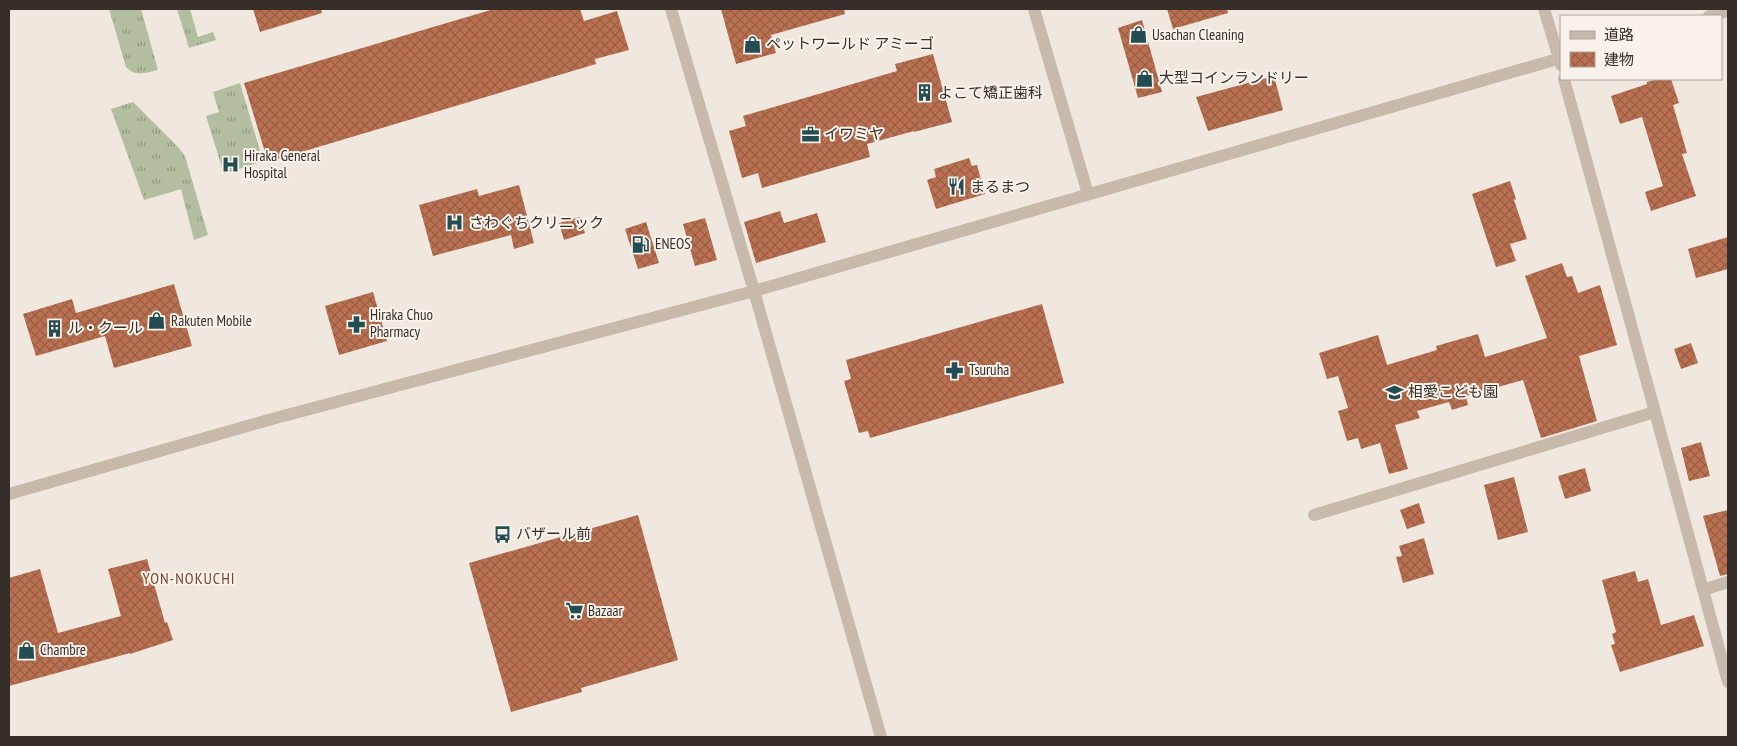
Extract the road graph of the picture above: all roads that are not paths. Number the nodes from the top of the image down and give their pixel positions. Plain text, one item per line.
1 (671, 9) edge
2 (1034, 9) edge
3 (1544, 9) edge
4 (1728, 11) edge
5 (1713, 15) edge
6 (1560, 61) edge
7 (1564, 80) edge
8 (1088, 194) junction
9 (754, 291) junction
10 (1655, 412) junction
11 (9, 494) edge
12 (1314, 515) dead end
13 (1728, 582) edge
14 (1703, 590) junction
15 (1728, 682) edge
16 (881, 737) edge

1 - 9 street
2 - 8 street
3 - 6 street
4 - 5 street
6 - 8 street
7 - 10 street
8 - 9 street
9 - 11 street
9 - 16 street
10 - 12 street
10 - 14 street
13 - 14 street
14 - 15 street

